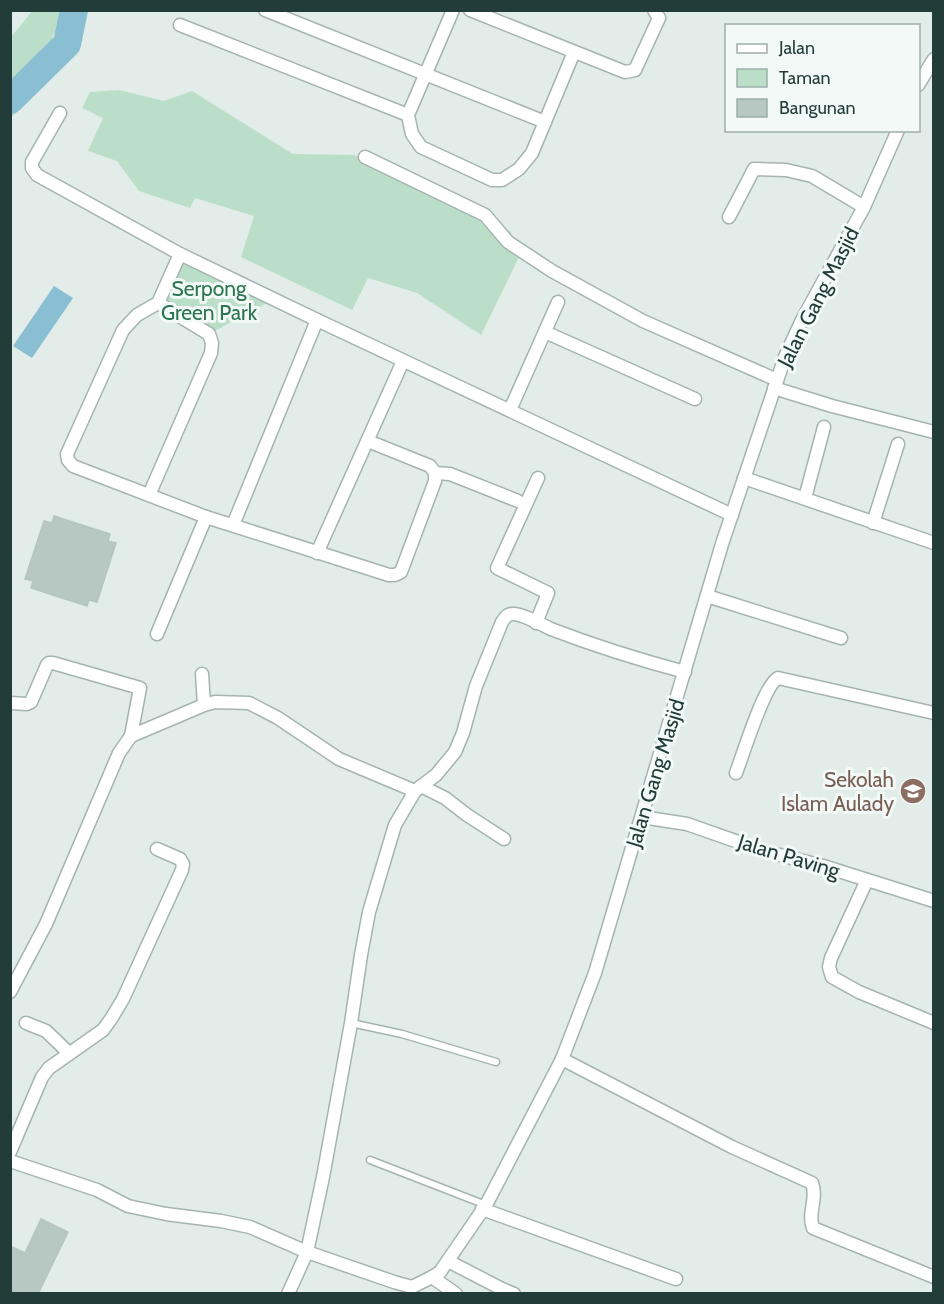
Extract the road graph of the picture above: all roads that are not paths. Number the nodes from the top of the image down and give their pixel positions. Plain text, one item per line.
1 (265, 10) edge
2 (453, 10) edge
3 (471, 10) edge
4 (654, 10) edge
5 (180, 25) dead end
6 (574, 52) junction
7 (933, 59) edge
8 (425, 74) junction
9 (920, 82) edge
10 (60, 113) dead end
11 (408, 115) junction
12 (545, 122) junction
13 (897, 132) edge
14 (365, 157) dead end
15 (864, 207) junction
16 (729, 217) dead end
17 (180, 254) junction
18 (558, 302) dead end
19 (158, 303) junction
20 (316, 320) junction
21 (545, 332) junction
22 (403, 361) junction
23 (776, 384) junction
24 (694, 399) dead end
25 (510, 410) junction
26 (824, 427) dead end
27 (933, 432) edge
28 (368, 441) junction
29 (898, 444) dead end
30 (435, 473) junction
31 (538, 478) dead end
32 (744, 478) junction
33 (149, 495) junction
34 (805, 498) junction
35 (518, 501) dead end
36 (732, 515) junction
37 (206, 517) junction
38 (873, 523) junction
39 (233, 525) junction
40 (933, 543) edge
41 (317, 553) junction
42 (707, 596) junction
43 (536, 622) junction
44 (157, 634) dead end
45 (841, 638) dead end
46 (685, 672) junction
47 (202, 674) dead end
48 (10, 704) edge
49 (204, 705) junction
50 (933, 713) edge
51 (131, 736) junction
52 (736, 773) dead end
53 (418, 789) junction
54 (642, 818) junction
55 (504, 839) dead end
56 (157, 849) dead end
57 (867, 880) junction
58 (933, 901) edge
59 (10, 992) edge
60 (26, 1023) dead end
61 (351, 1023) junction
62 (933, 1023) edge
63 (69, 1053) junction
64 (562, 1059) junction
65 (496, 1062) dead end
66 (10, 1152) edge
67 (370, 1160) dead end
68 (10, 1161) edge
69 (484, 1207) junction
70 (307, 1252) junction
71 (448, 1261) junction
72 (432, 1277) junction
73 (933, 1277) edge
74 (676, 1279) dead end
75 (288, 1293) edge
76 (454, 1293) edge
77 (514, 1293) edge

1 - 8 street
2 - 8 street
3 - 6 street
4 - 6 street
5 - 11 street
6 - 12 street
7 - 9 street
8 - 11 street
8 - 12 street
10 - 17 street
11 - 12 street
13 - 15 street, Jalan Gang Masjid
14 - 23 street
15 - 16 street
15 - 23 street, Jalan Gang Masjid
17 - 19 street
17 - 20 street
18 - 21 street
19 - 33 street
19 - 33 street
20 - 22 street
20 - 39 street
21 - 24 street
21 - 25 street
22 - 25 street
22 - 28 street
23 - 27 street
23 - 32 street, Jalan Gang Masjid
25 - 36 street
26 - 34 street
28 - 30 street
28 - 41 street
29 - 38 street
30 - 35 street
30 - 41 street
31 - 43 street
32 - 34 street
32 - 36 street, Jalan Gang Masjid
33 - 37 street
34 - 38 street
36 - 42 street, Jalan Gang Masjid
37 - 39 street
37 - 44 street
38 - 40 street
39 - 41 street
42 - 45 street
42 - 46 street, Jalan Gang Masjid
43 - 46 street
43 - 53 street
46 - 54 street, Jalan Gang Masjid
47 - 49 street
48 - 51 street
49 - 51 street
49 - 53 street
50 - 52 street
51 - 59 street
53 - 55 street
53 - 61 street
54 - 57 street, Jalan Paving
54 - 64 street, Jalan Gang Masjid
56 - 63 street
57 - 58 street, Jalan Paving
57 - 62 street
60 - 63 street
61 - 65 lane
61 - 70 street
63 - 66 street
64 - 69 street, Jalan Gang Masjid
64 - 73 street
67 - 69 lane
68 - 70 street, Jalan Gang Masjid
69 - 71 street, Jalan Gang Masjid
69 - 74 street
70 - 72 street, Jalan Gang Masjid
70 - 75 street
71 - 72 street, Jalan Gang Masjid
71 - 77 street
72 - 76 street

